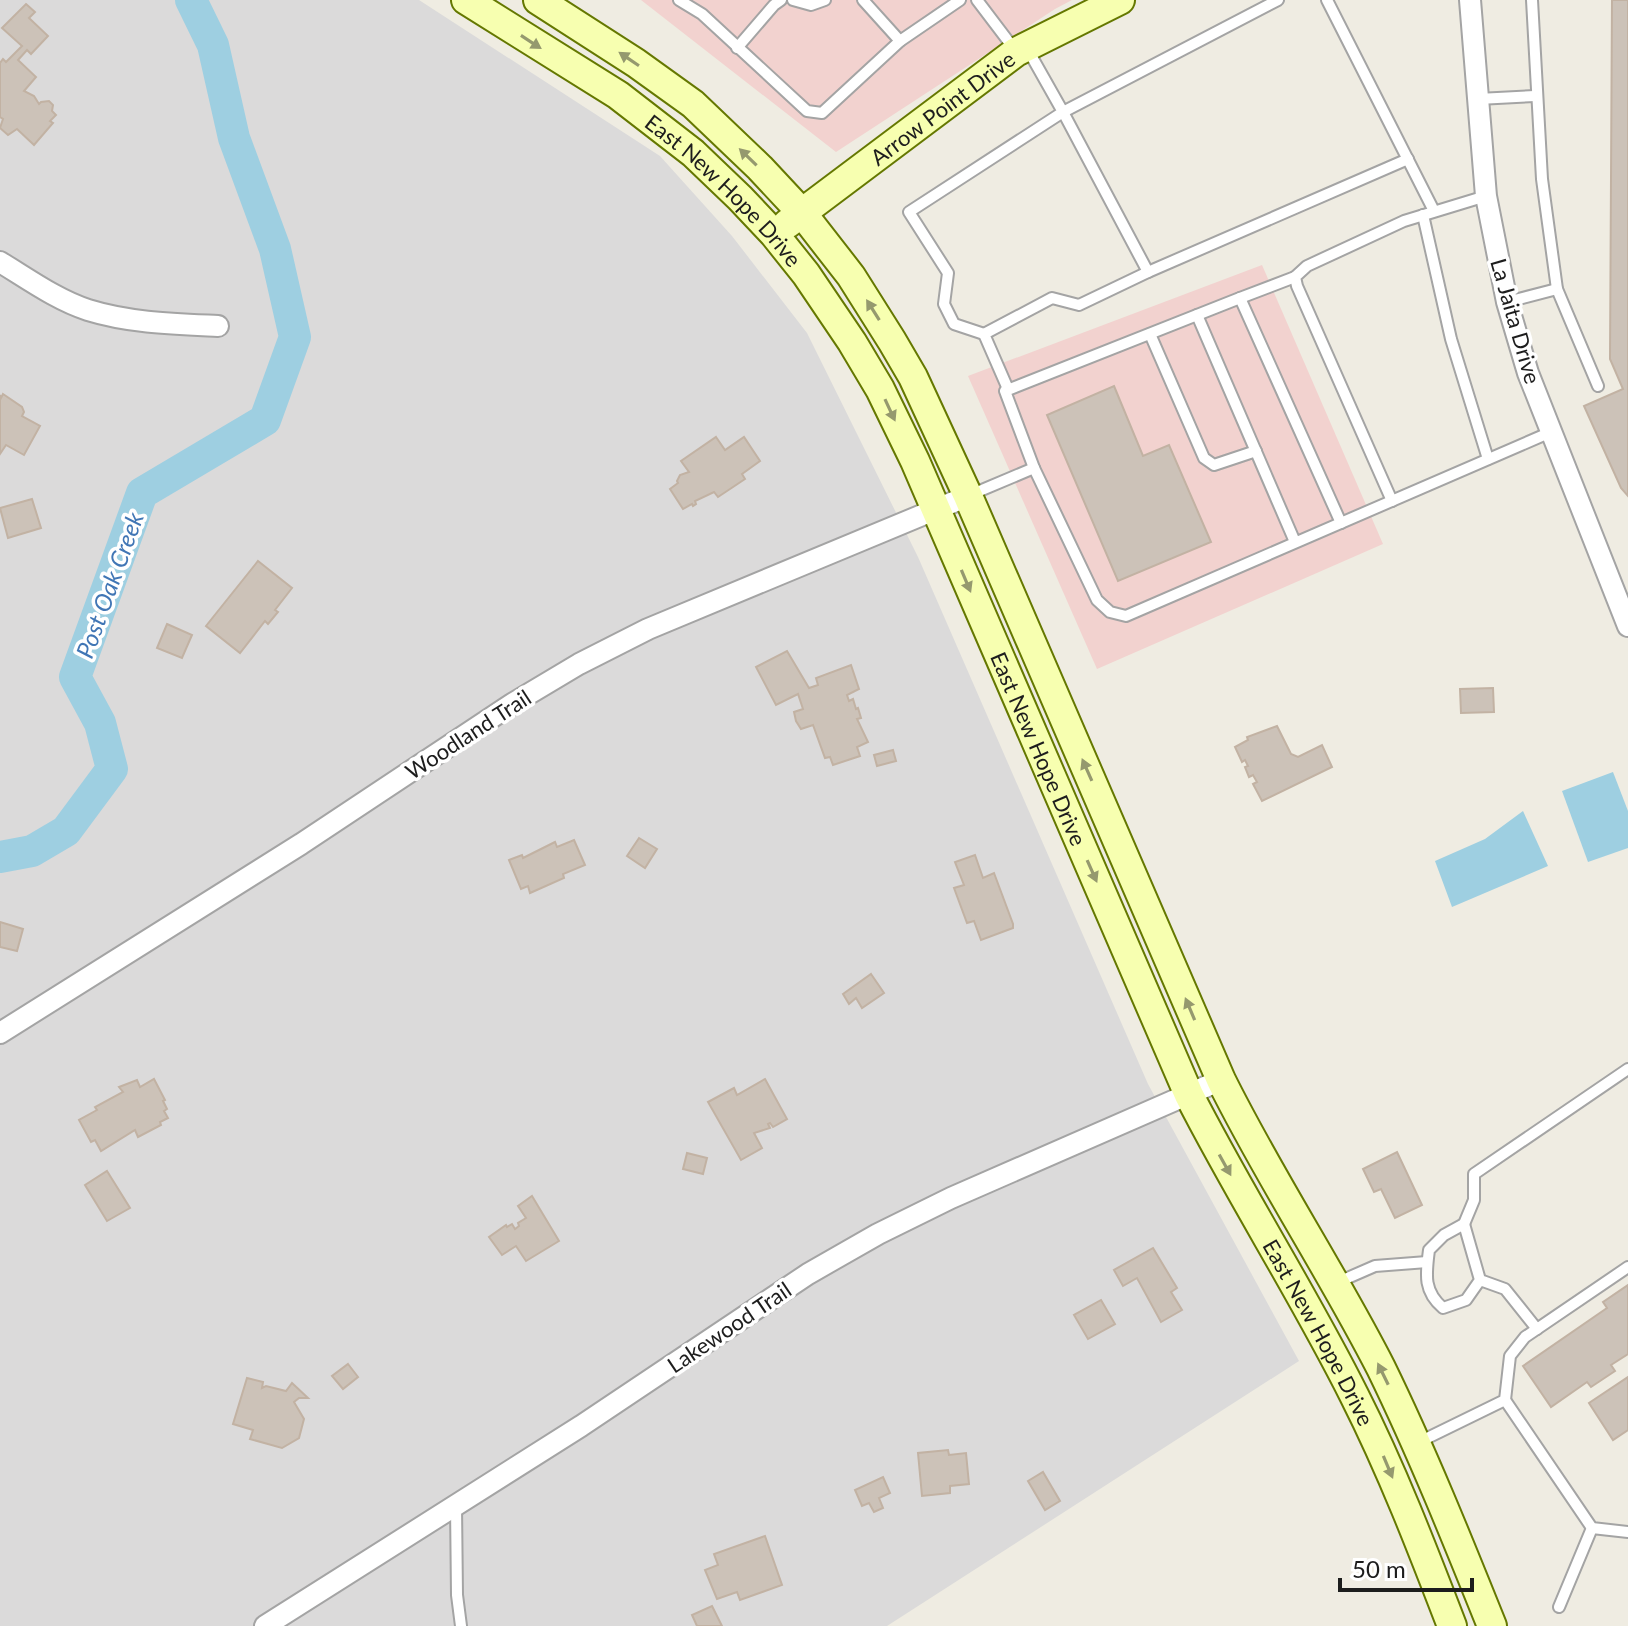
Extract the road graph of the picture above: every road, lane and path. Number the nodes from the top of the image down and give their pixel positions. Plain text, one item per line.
1 (466, 0) edge
2 (538, 0) edge
3 (679, 0) edge
4 (781, 0) edge
5 (793, 0) edge
6 (825, 0) edge
7 (863, 0) edge
8 (960, 0) edge
9 (977, 0) edge
10 (1120, 0) edge
11 (1278, 0) edge
12 (1327, 0) edge
13 (1470, 0) edge
14 (1532, 0) edge
15 (900, 41) junction
16 (737, 48) junction
17 (1021, 50) junction
18 (1535, 96) junction
19 (1478, 99) junction
20 (1063, 112) junction
21 (1408, 159) junction
22 (1486, 196) junction
23 (1434, 211) junction
24 (802, 213) junction
25 (1423, 215) junction
26 (774, 234) junction
27 (0, 262) edge
28 (1148, 272) junction
29 (1295, 277) junction
30 (1557, 289) junction
31 (1240, 298) junction
32 (1507, 302) junction
33 (1197, 315) junction
34 (218, 326) dead end
35 (984, 334) junction
36 (1150, 334) junction
37 (1598, 386) dead end
38 (1008, 389) junction
39 (1551, 432) junction
40 (1256, 451) junction
41 (1488, 459) junction
42 (1034, 468) junction
43 (968, 496) junction
44 (1392, 501) junction
45 (936, 509) junction
46 (1341, 523) junction
47 (1295, 542) junction
48 (1628, 626) edge
49 (0, 1033) edge
50 (1628, 1069) edge
51 (1221, 1080) junction
52 (1189, 1095) junction
53 (1464, 1224) junction
54 (1427, 1262) junction
55 (1628, 1267) edge
56 (1480, 1280) junction
57 (1334, 1284) junction
58 (1537, 1329) junction
59 (1505, 1400) junction
60 (1416, 1444) junction
61 (456, 1506) junction
62 (1592, 1528) junction
63 (1628, 1532) edge
64 (1559, 1607) dead end
65 (265, 1626) edge
66 (461, 1626) edge
67 (1452, 1626) edge
68 (1492, 1626) edge

1 -> 26 street, East New Hope Drive
24 -> 2 street, East New Hope Drive
3 - 16 lane
4 - 16 lane
5 - 6 lane
7 - 15 lane
8 - 15 lane
9 - 17 lane
10 - 17 street, Arrow Point Drive
11 - 20 lane
12 - 21 lane
13 - 19 street, La Jaita Drive
14 - 18 lane
15 - 16 lane
17 - 20 lane
17 - 24 street, Arrow Point Drive
18 - 19 lane
18 - 30 lane
19 - 22 street, La Jaita Drive
20 - 28 lane
20 - 35 lane
21 - 23 lane
21 - 28 lane
22 - 23 lane
22 - 32 street, La Jaita Drive
23 - 25 lane
24 - 26 street, Arrow Point Drive
43 -> 24 street, East New Hope Drive
25 - 29 lane
25 - 41 lane
26 -> 45 street, East New Hope Drive
27 - 34 street
28 - 35 lane
29 - 31 lane
29 - 44 lane
30 - 32 lane
30 - 37 lane
31 - 33 lane
31 - 46 lane
32 - 39 street, La Jaita Drive
33 - 36 lane
33 - 40 lane
35 - 38 lane
36 - 38 lane
36 - 40 lane
38 - 42 lane
39 - 41 lane
39 - 48 street, La Jaita Drive
40 - 47 lane
41 - 44 lane
42 - 43 lane
42 - 47 lane
43 - 45 street, Woodland Trail
51 -> 43 street, East New Hope Drive
44 - 46 lane
45 - 49 street, Woodland Trail
45 -> 52 street, East New Hope Drive
46 - 47 lane
50 - 53 lane
51 - 52 street, Lakewood Trail
51 - 57 street, East New Hope Drive
52 - 61 street, Lakewood Trail
52 -> 67 street, East New Hope Drive
53 - 54 lane
53 - 56 lane
54 - 56 lane
54 - 57 lane
55 - 58 lane
56 - 58 lane
60 -> 57 street, East New Hope Drive
58 - 59 lane
59 - 60 lane
59 - 62 lane
60 - 68 street, East New Hope Drive
61 - 65 street, Lakewood Trail
61 - 66 lane
62 - 63 lane
62 - 64 lane

